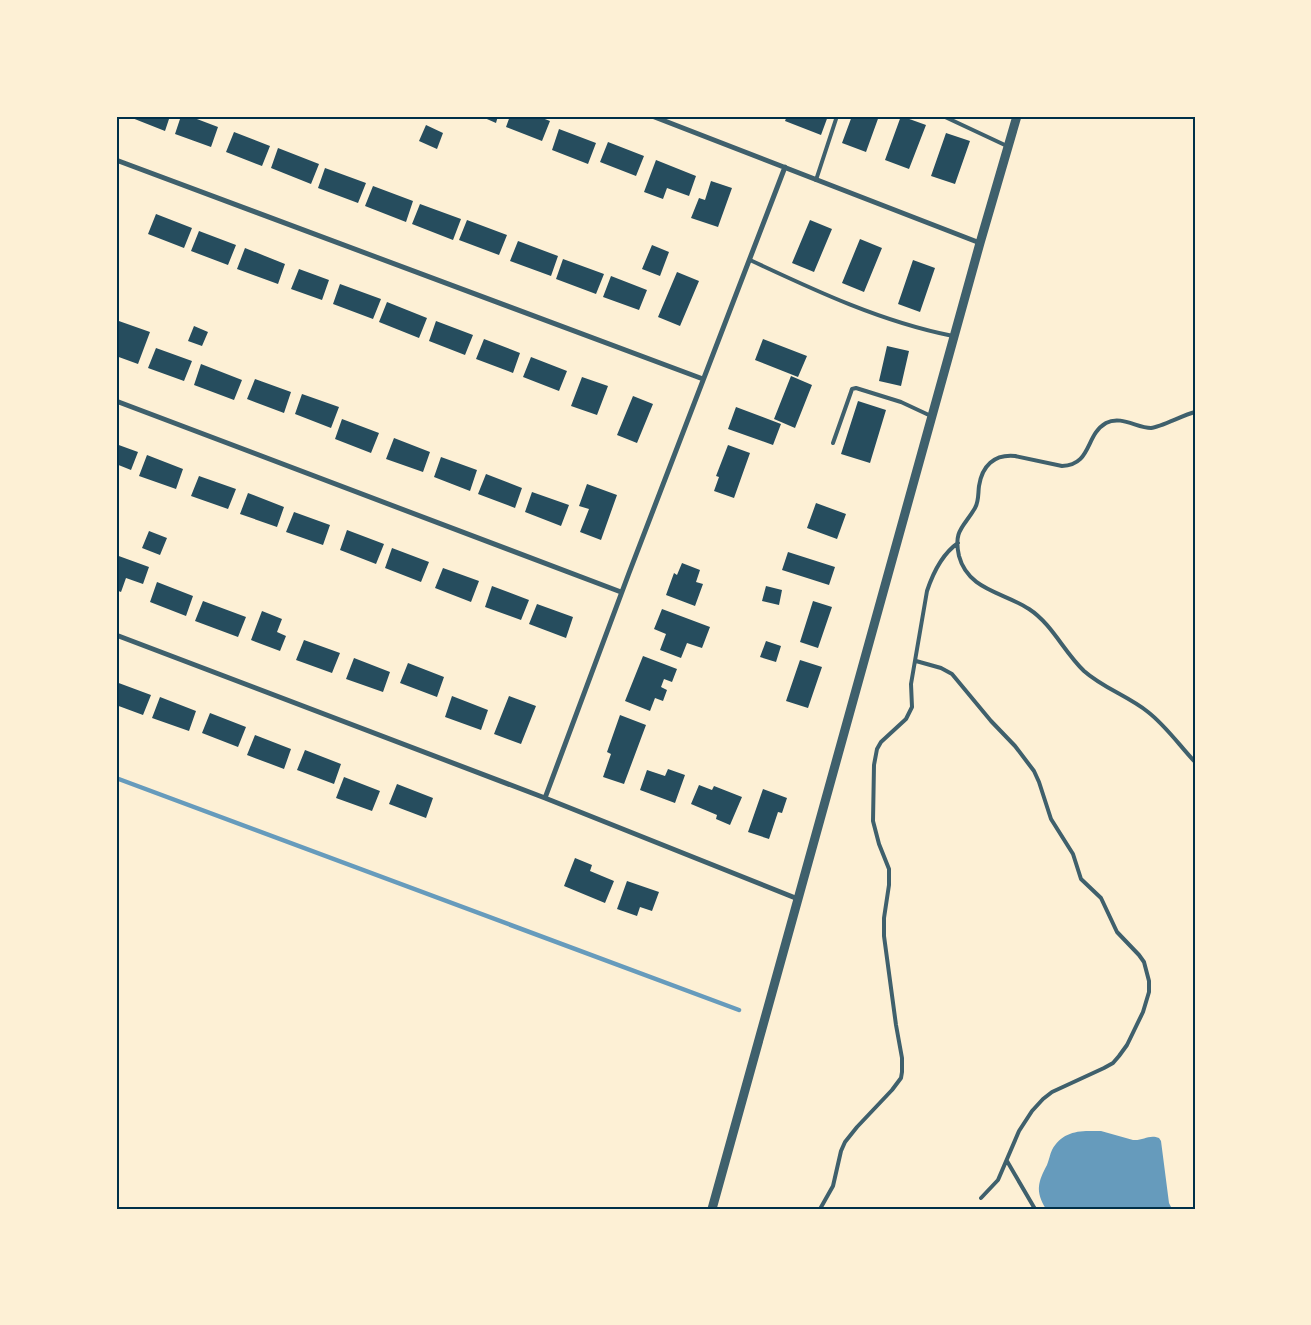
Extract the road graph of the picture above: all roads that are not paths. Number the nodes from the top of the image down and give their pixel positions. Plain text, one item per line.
1 (652, 116) edge
2 (838, 116) edge
3 (943, 116) edge
4 (1017, 116) edge
5 (1008, 146) junction
6 (116, 160) edge
7 (785, 167) junction
8 (816, 180) junction
9 (980, 243) junction
10 (750, 260) junction
11 (954, 336) junction
12 (703, 379) junction
13 (116, 401) edge
14 (1195, 412) edge
15 (931, 416) junction
16 (833, 443) dead end
17 (958, 543) junction
18 (621, 592) junction
19 (116, 635) edge
20 (916, 661) junction
21 (1195, 762) edge
22 (545, 798) junction
23 (798, 899) junction
24 (1007, 1160) junction
25 (981, 1198) dead end
26 (712, 1209) edge
27 (820, 1209) edge
28 (1035, 1209) edge

1 - 7 street
2 - 8 lane
3 - 5 lane
4 - 5 street
5 - 9 street
6 - 12 street
7 - 8 street
7 - 10 street
8 - 9 street
9 - 11 street
10 - 11 lane
10 - 12 street
11 - 15 street
12 - 18 street
13 - 18 street
14 - 17 lane
15 - 16 lane
15 - 23 street
17 - 20 lane
17 - 21 lane
18 - 22 street
19 - 22 street
20 - 24 lane
20 - 27 lane
22 - 23 street
23 - 26 street
24 - 25 lane
24 - 28 lane

